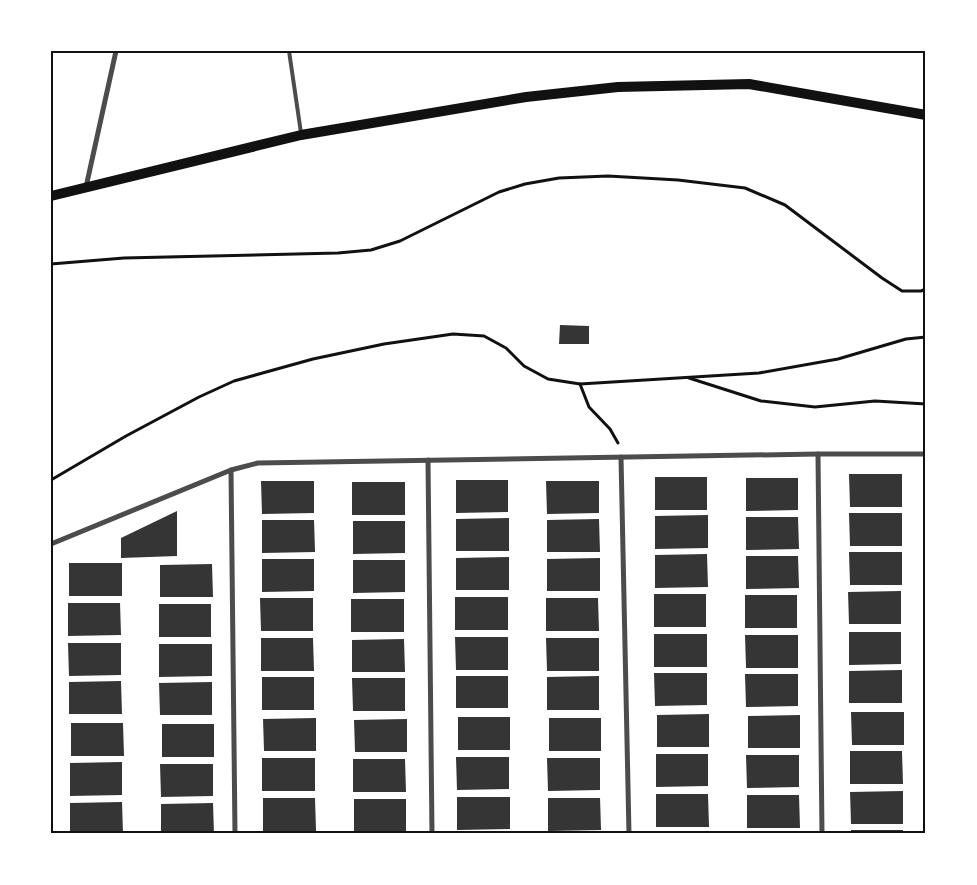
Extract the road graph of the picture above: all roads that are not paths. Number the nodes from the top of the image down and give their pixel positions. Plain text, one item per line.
1 (116, 51) edge
2 (289, 51) edge
3 (926, 114) edge
4 (301, 135) junction
5 (86, 187) junction
6 (51, 196) edge
7 (818, 454) junction
8 (926, 454) edge
9 (622, 457) junction
10 (428, 460) junction
11 (231, 470) junction
12 (51, 544) edge
13 (236, 834) edge
14 (432, 834) edge
15 (629, 834) edge
16 (822, 834) edge

1 - 5 street
2 - 4 lane
3 - 4 main road
4 - 5 main road
5 - 6 main road
7 - 8 street
7 - 9 street
7 - 16 street
9 - 10 street
9 - 15 street
10 - 11 street
10 - 14 street
11 - 12 street
11 - 13 street

